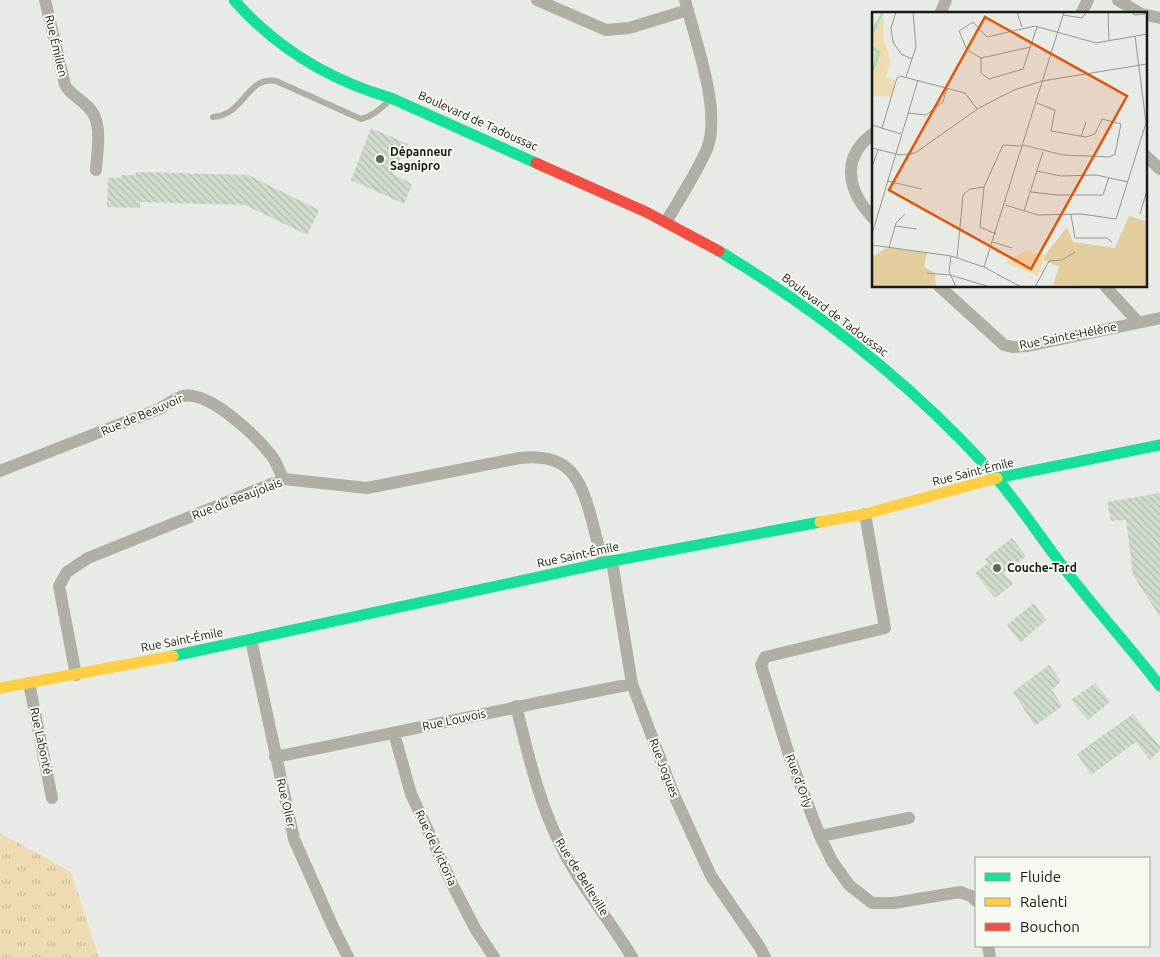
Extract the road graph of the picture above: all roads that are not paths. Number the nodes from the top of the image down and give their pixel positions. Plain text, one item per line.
1 (45, 0) edge
2 (234, 0) edge
3 (538, 0) edge
4 (946, 0) edge
5 (1088, 0) edge
6 (1118, 0) edge
7 (686, 5) edge
8 (941, 12) edge
9 (1082, 12) edge
10 (1138, 12) edge
11 (279, 27) dead end
12 (391, 98) junction
13 (213, 117) dead end
14 (872, 135) edge
15 (1148, 158) edge
16 (1160, 169) edge
17 (96, 170) dead end
18 (872, 216) edge
19 (666, 222) junction
20 (941, 288) edge
21 (1107, 288) edge
22 (1160, 318) edge
23 (1138, 322) junction
24 (1160, 445) edge
25 (0, 471) edge
26 (998, 478) junction
27 (284, 480) junction
28 (865, 514) junction
29 (608, 562) junction
30 (251, 640) junction
31 (76, 676) junction
32 (29, 683) junction
33 (632, 684) junction
34 (1160, 686) edge
35 (0, 688) edge
36 (516, 706) junction
37 (394, 733) junction
38 (276, 757) junction
39 (52, 798) dead end
40 (909, 818) dead end
41 (820, 836) junction
42 (975, 900) edge
43 (348, 957) edge
44 (494, 957) edge
45 (632, 957) edge
46 (765, 957) edge

1 - 17 street, Rue Émilien
2 - 12 main road, Boulevard de Tadoussac
3 - 7 street
4 - 8 street
5 - 9 street
6 - 10 street
7 - 19 street
11 - 12 main road, Boulevard de Tadoussac
12 - 13 lane
12 - 19 main road, Boulevard de Tadoussac
14 - 18 street
15 - 16 street
19 - 26 main road, Boulevard de Tadoussac
20 - 23 street, Rue Sainte-Hélène
21 - 23 street
22 - 23 street, Rue Sainte-Hélène
24 - 26 main road, Rue Saint-Émile
25 - 27 street, Rue de Beauvoir
26 - 28 main road, Rue Saint-Émile
26 - 34 main road, Boulevard de Tadoussac
27 - 29 street, Rue du Beaujolais
27 - 31 street, Rue du Beaujolais
28 - 29 main road, Rue Saint-Émile
28 - 41 street, Rue d'Orly
29 - 30 main road, Rue Saint-Émile
29 - 33 street, Rue Jogues
30 - 31 main road, Rue Saint-Émile
30 - 38 street, Rue Olier
31 - 32 main road, Rue Saint-Émile
32 - 35 main road, Rue Saint-Émile
32 - 39 street, Rue Labonté
33 - 36 street, Rue Louvois
33 - 46 street, Rue Jogues
36 - 37 street, Rue Louvois
36 - 45 street, Rue de Belleville
37 - 38 street, Rue Louvois
37 - 44 street, Rue de Victoria
38 - 43 street, Rue Olier
40 - 41 street
41 - 42 street, Rue d'Orly

